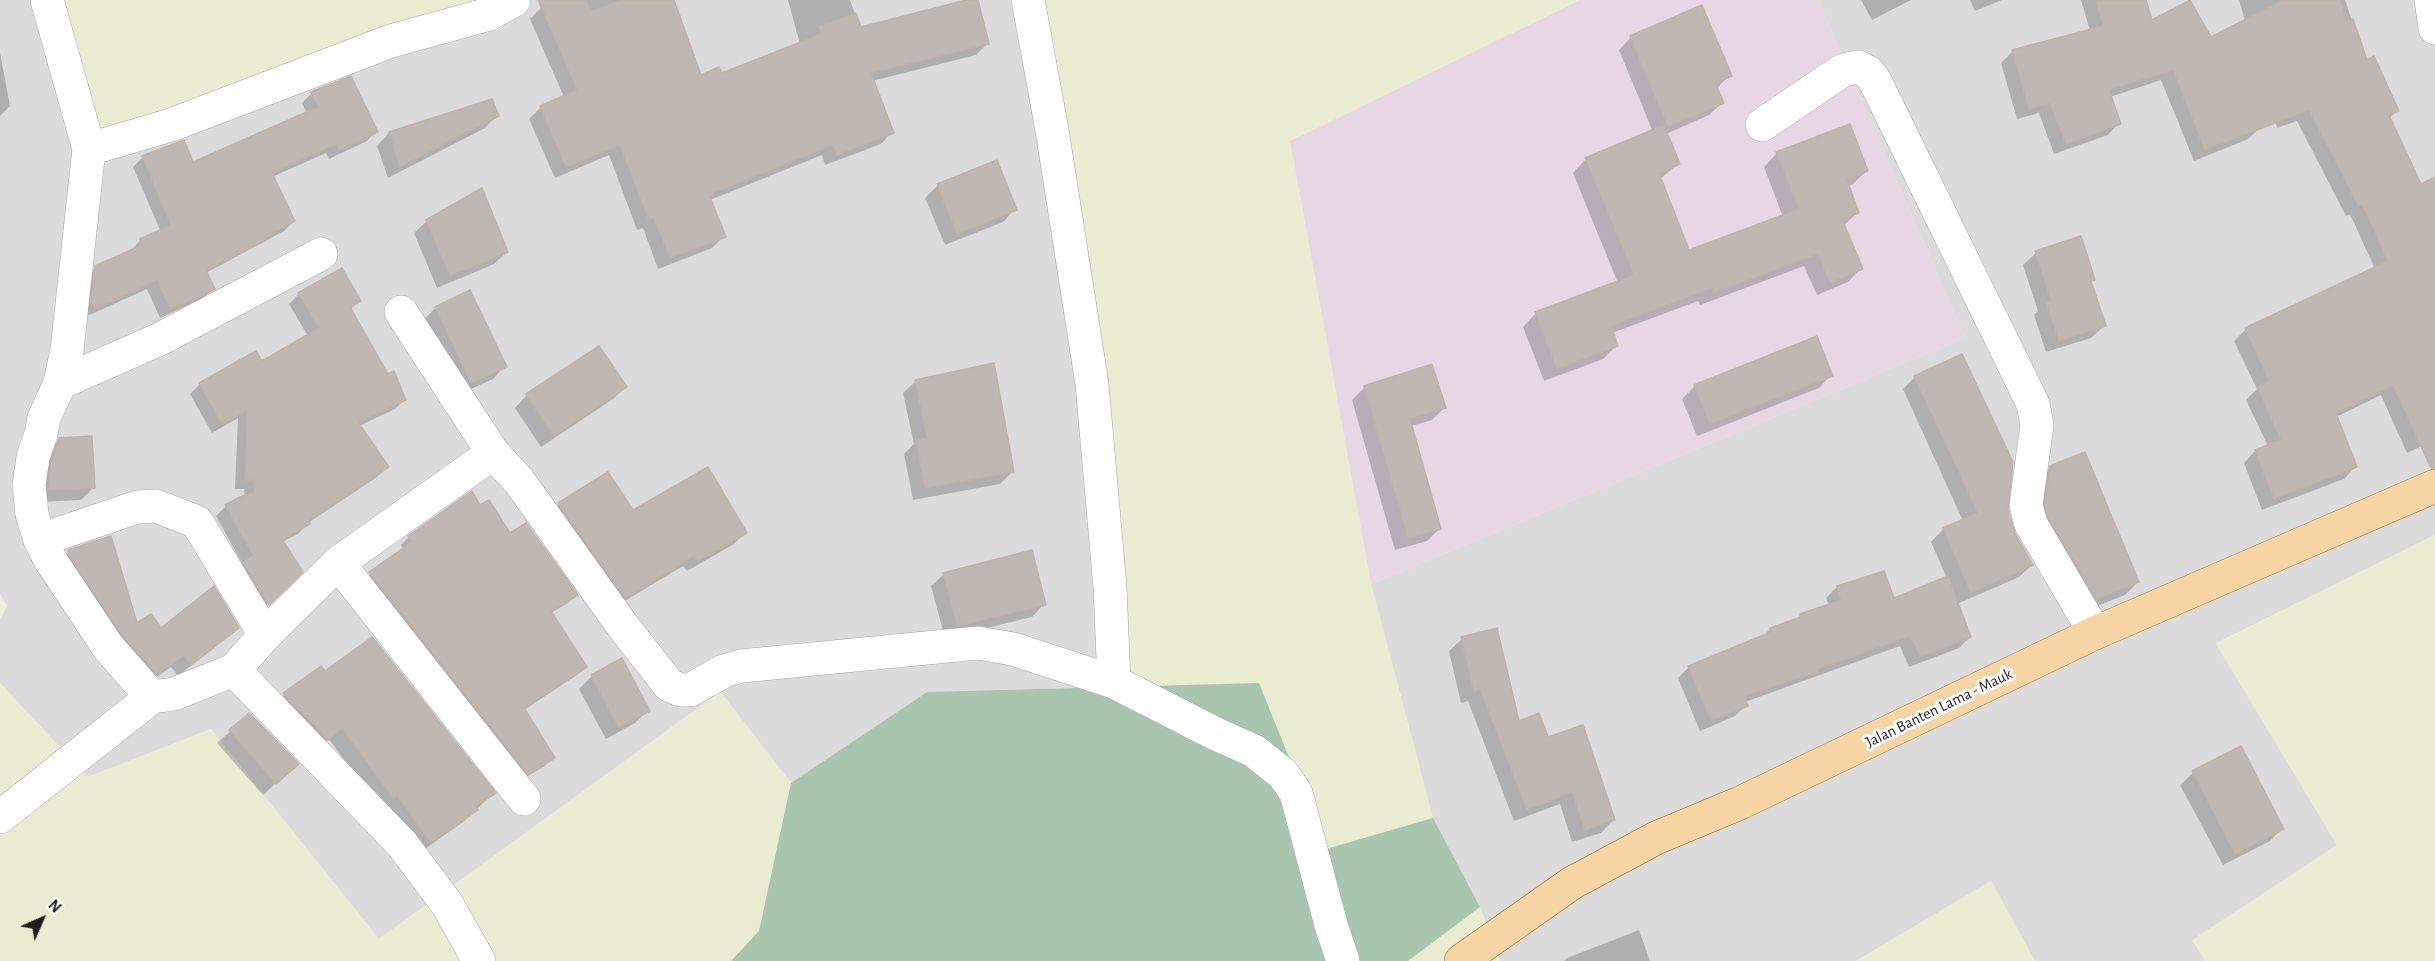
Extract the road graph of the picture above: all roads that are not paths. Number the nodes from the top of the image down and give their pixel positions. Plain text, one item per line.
1 (47, 0) edge
2 (514, 0) edge
3 (1028, 0) edge
4 (2431, 0) edge
5 (2435, 28) edge
6 (1762, 125) dead end
7 (89, 148) junction
8 (321, 254) dead end
9 (401, 312) dead end
10 (60, 382) junction
11 (493, 453) junction
12 (2435, 486) edge
13 (40, 540) junction
14 (338, 563) junction
15 (2094, 633) junction
16 (265, 635) junction
17 (234, 670) junction
18 (1114, 681) junction
19 (152, 697) junction
20 (524, 799) dead end
21 (0, 817) edge
22 (479, 961) edge
23 (1343, 961) edge
24 (1461, 961) edge

1 - 7 street
2 - 7 street
3 - 18 street
4 - 5 street
6 - 15 street
7 - 10 street
8 - 10 street
9 - 11 street
10 - 13 street
11 - 14 street
11 - 18 street
12 - 15 main road, Jalan Banten Lama - Mauk
13 - 16 street
13 - 19 street
14 - 16 street
14 - 20 street
15 - 24 main road, Jalan Banten Lama - Mauk
16 - 17 street
17 - 19 street
17 - 22 street
18 - 23 street
19 - 21 street

